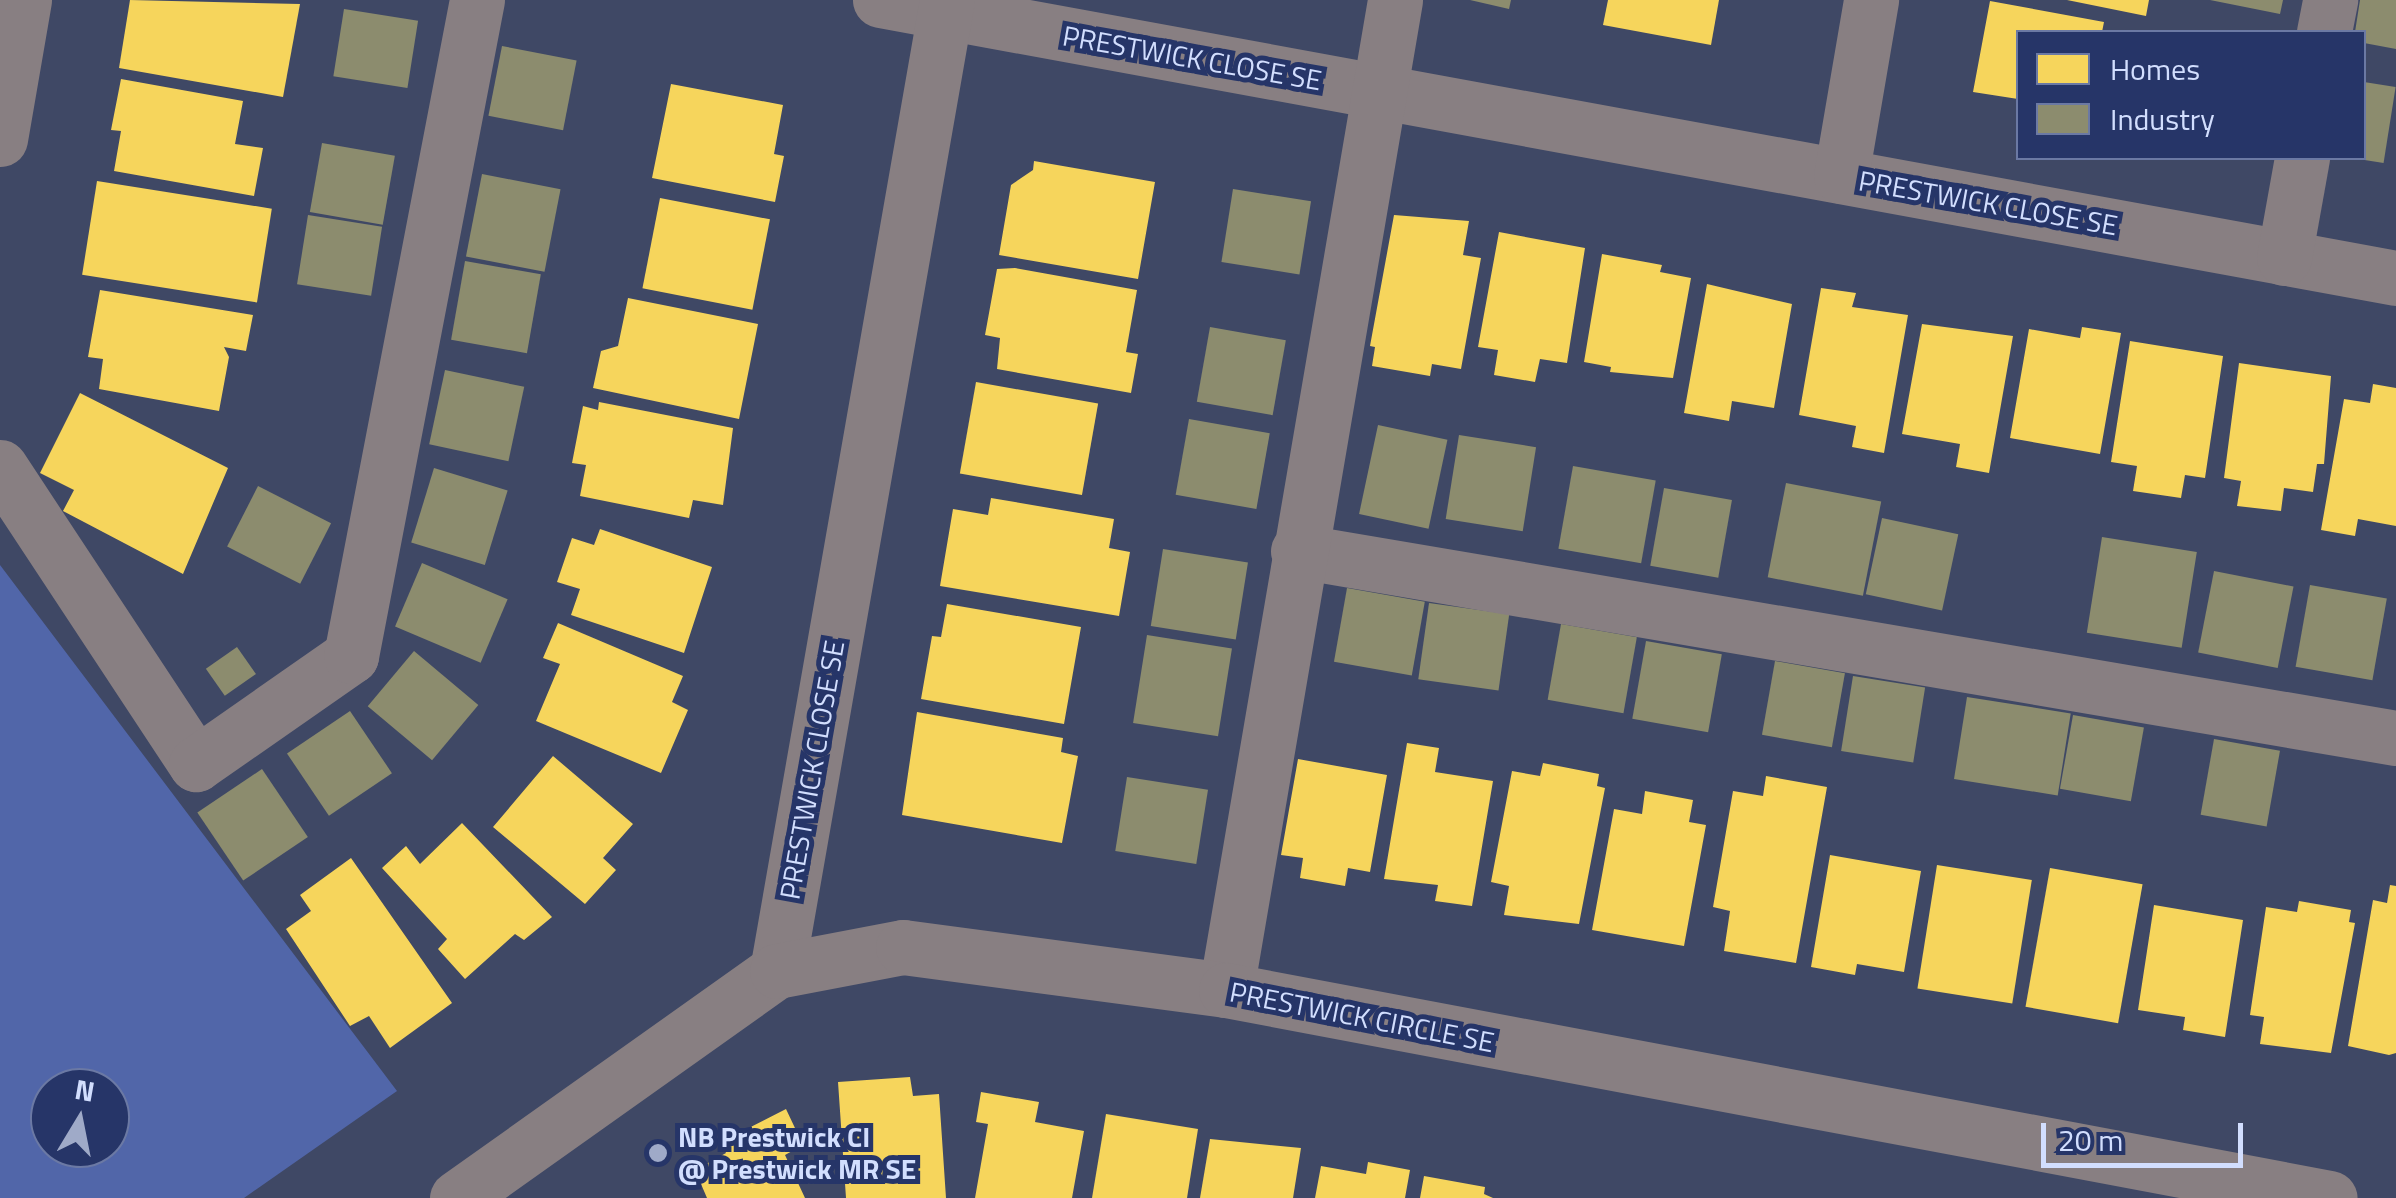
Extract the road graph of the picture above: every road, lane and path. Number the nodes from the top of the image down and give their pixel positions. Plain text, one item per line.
1 (24, 0) edge
2 (476, 0) edge
3 (880, 0) edge
4 (1395, 0) edge
5 (1871, 0) edge
6 (2330, 0) edge
7 (946, 6) edge
8 (2324, 30) edge
9 (1379, 92) junction
10 (0, 139) edge
11 (2302, 160) edge
12 (1842, 176) junction
13 (2284, 258) junction
14 (2396, 278) edge
15 (0, 467) edge
16 (1298, 550) junction
17 (2396, 738) edge
18 (777, 971) junction
19 (1226, 990) junction
20 (457, 1198) edge
21 (2330, 1198) edge

1 - 10 street
2 - 15 street
3 - 7 street
4 - 9 street
5 - 12 street
6 - 8 street
7 - 9 street, PRESTWICK CLOSE SE
7 - 18 street, PRESTWICK CLOSE SE
9 - 12 street, PRESTWICK CLOSE SE
9 - 16 street
11 - 13 street
12 - 13 street, PRESTWICK CLOSE SE
13 - 14 street, PRESTWICK CLOSE SE
16 - 17 street
16 - 19 street
18 - 19 street, PRESTWICK CIRCLE SE
18 - 20 street, PRESTWICK CIRCLE SE
19 - 21 street, PRESTWICK CIRCLE SE

